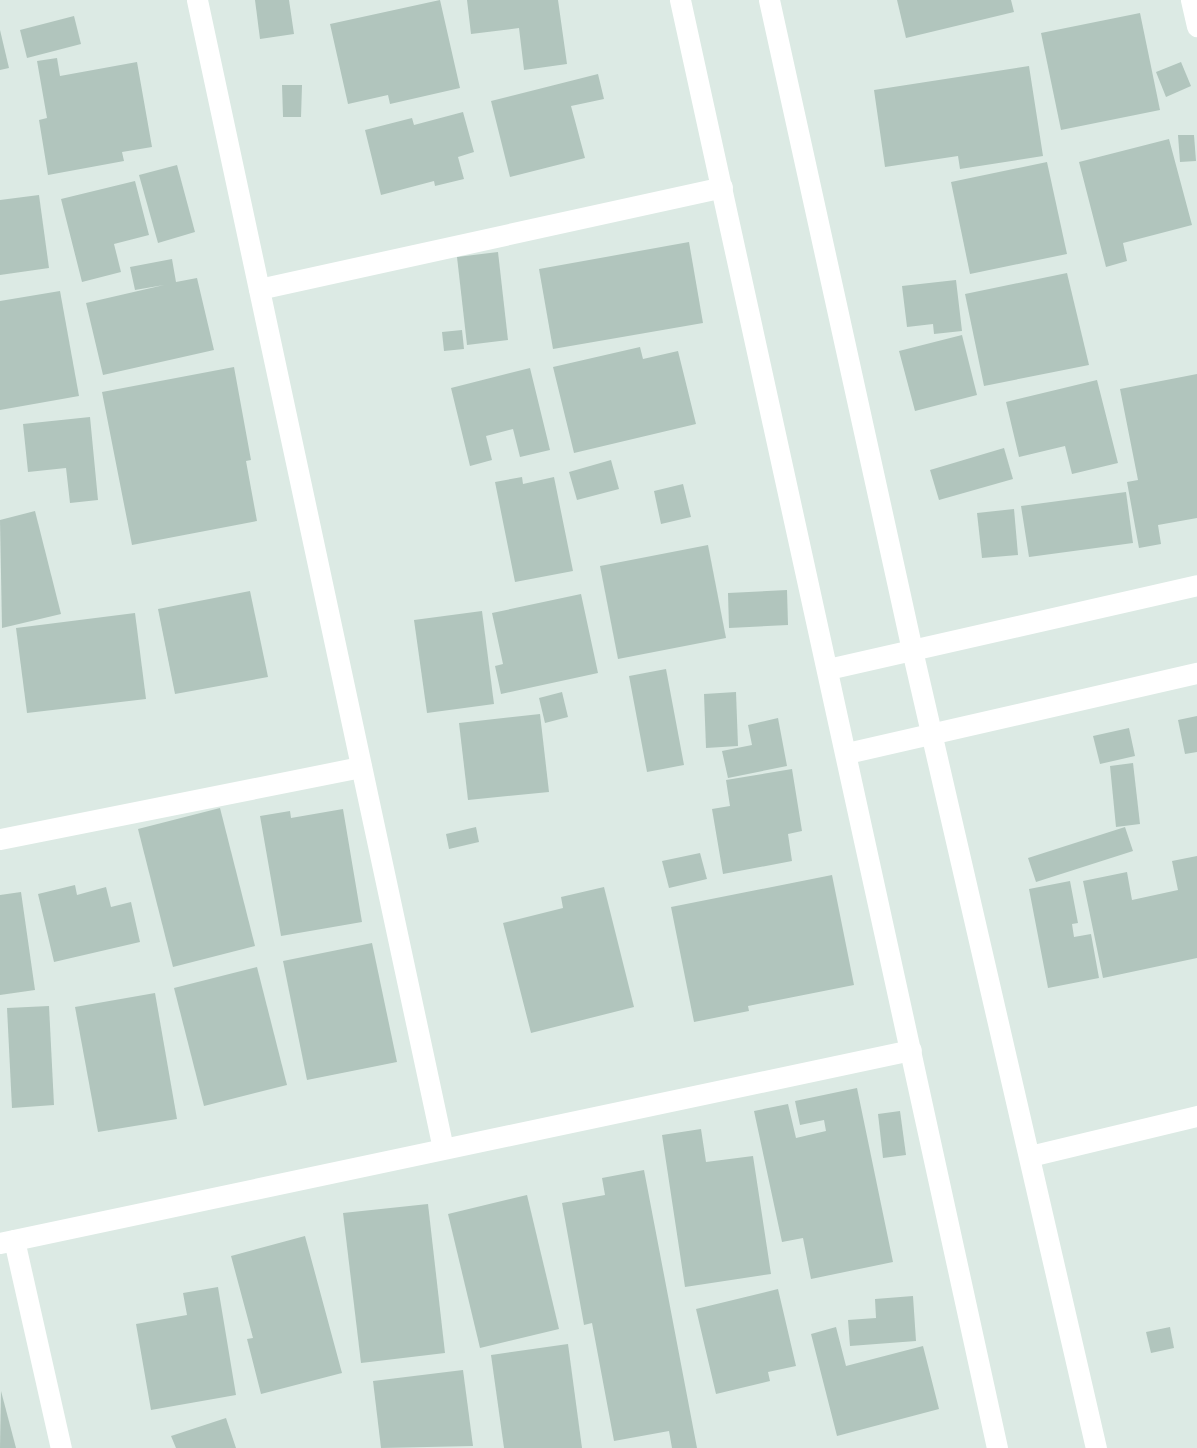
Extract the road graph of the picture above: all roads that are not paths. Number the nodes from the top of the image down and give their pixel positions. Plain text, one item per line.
1 (197, 0) edge
2 (680, 0) edge
3 (769, 0) edge
4 (1191, 0) edge
5 (1197, 26) edge
6 (722, 187) junction
7 (259, 289) junction
8 (1197, 585) edge
9 (912, 650) junction
10 (828, 668) junction
11 (1197, 673) edge
12 (934, 733) junction
13 (847, 753) junction
14 (361, 767) junction
15 (0, 839) edge
16 (911, 1050) junction
17 (1197, 1116) edge
18 (443, 1148) junction
19 (1030, 1156) junction
20 (7, 1241) edge
21 (61, 1448) edge
22 (997, 1448) edge
23 (1096, 1448) edge

1 - 7 street
2 - 6 street
3 - 9 street
4 - 5 street
6 - 7 street
6 - 10 street
7 - 14 street
8 - 9 street
9 - 10 street
9 - 12 street
10 - 13 street
11 - 12 street
12 - 13 street
12 - 19 street
13 - 16 street
14 - 15 street
14 - 18 street
16 - 18 street
16 - 22 street
17 - 19 street
18 - 20 street
19 - 23 street
20 - 21 street

